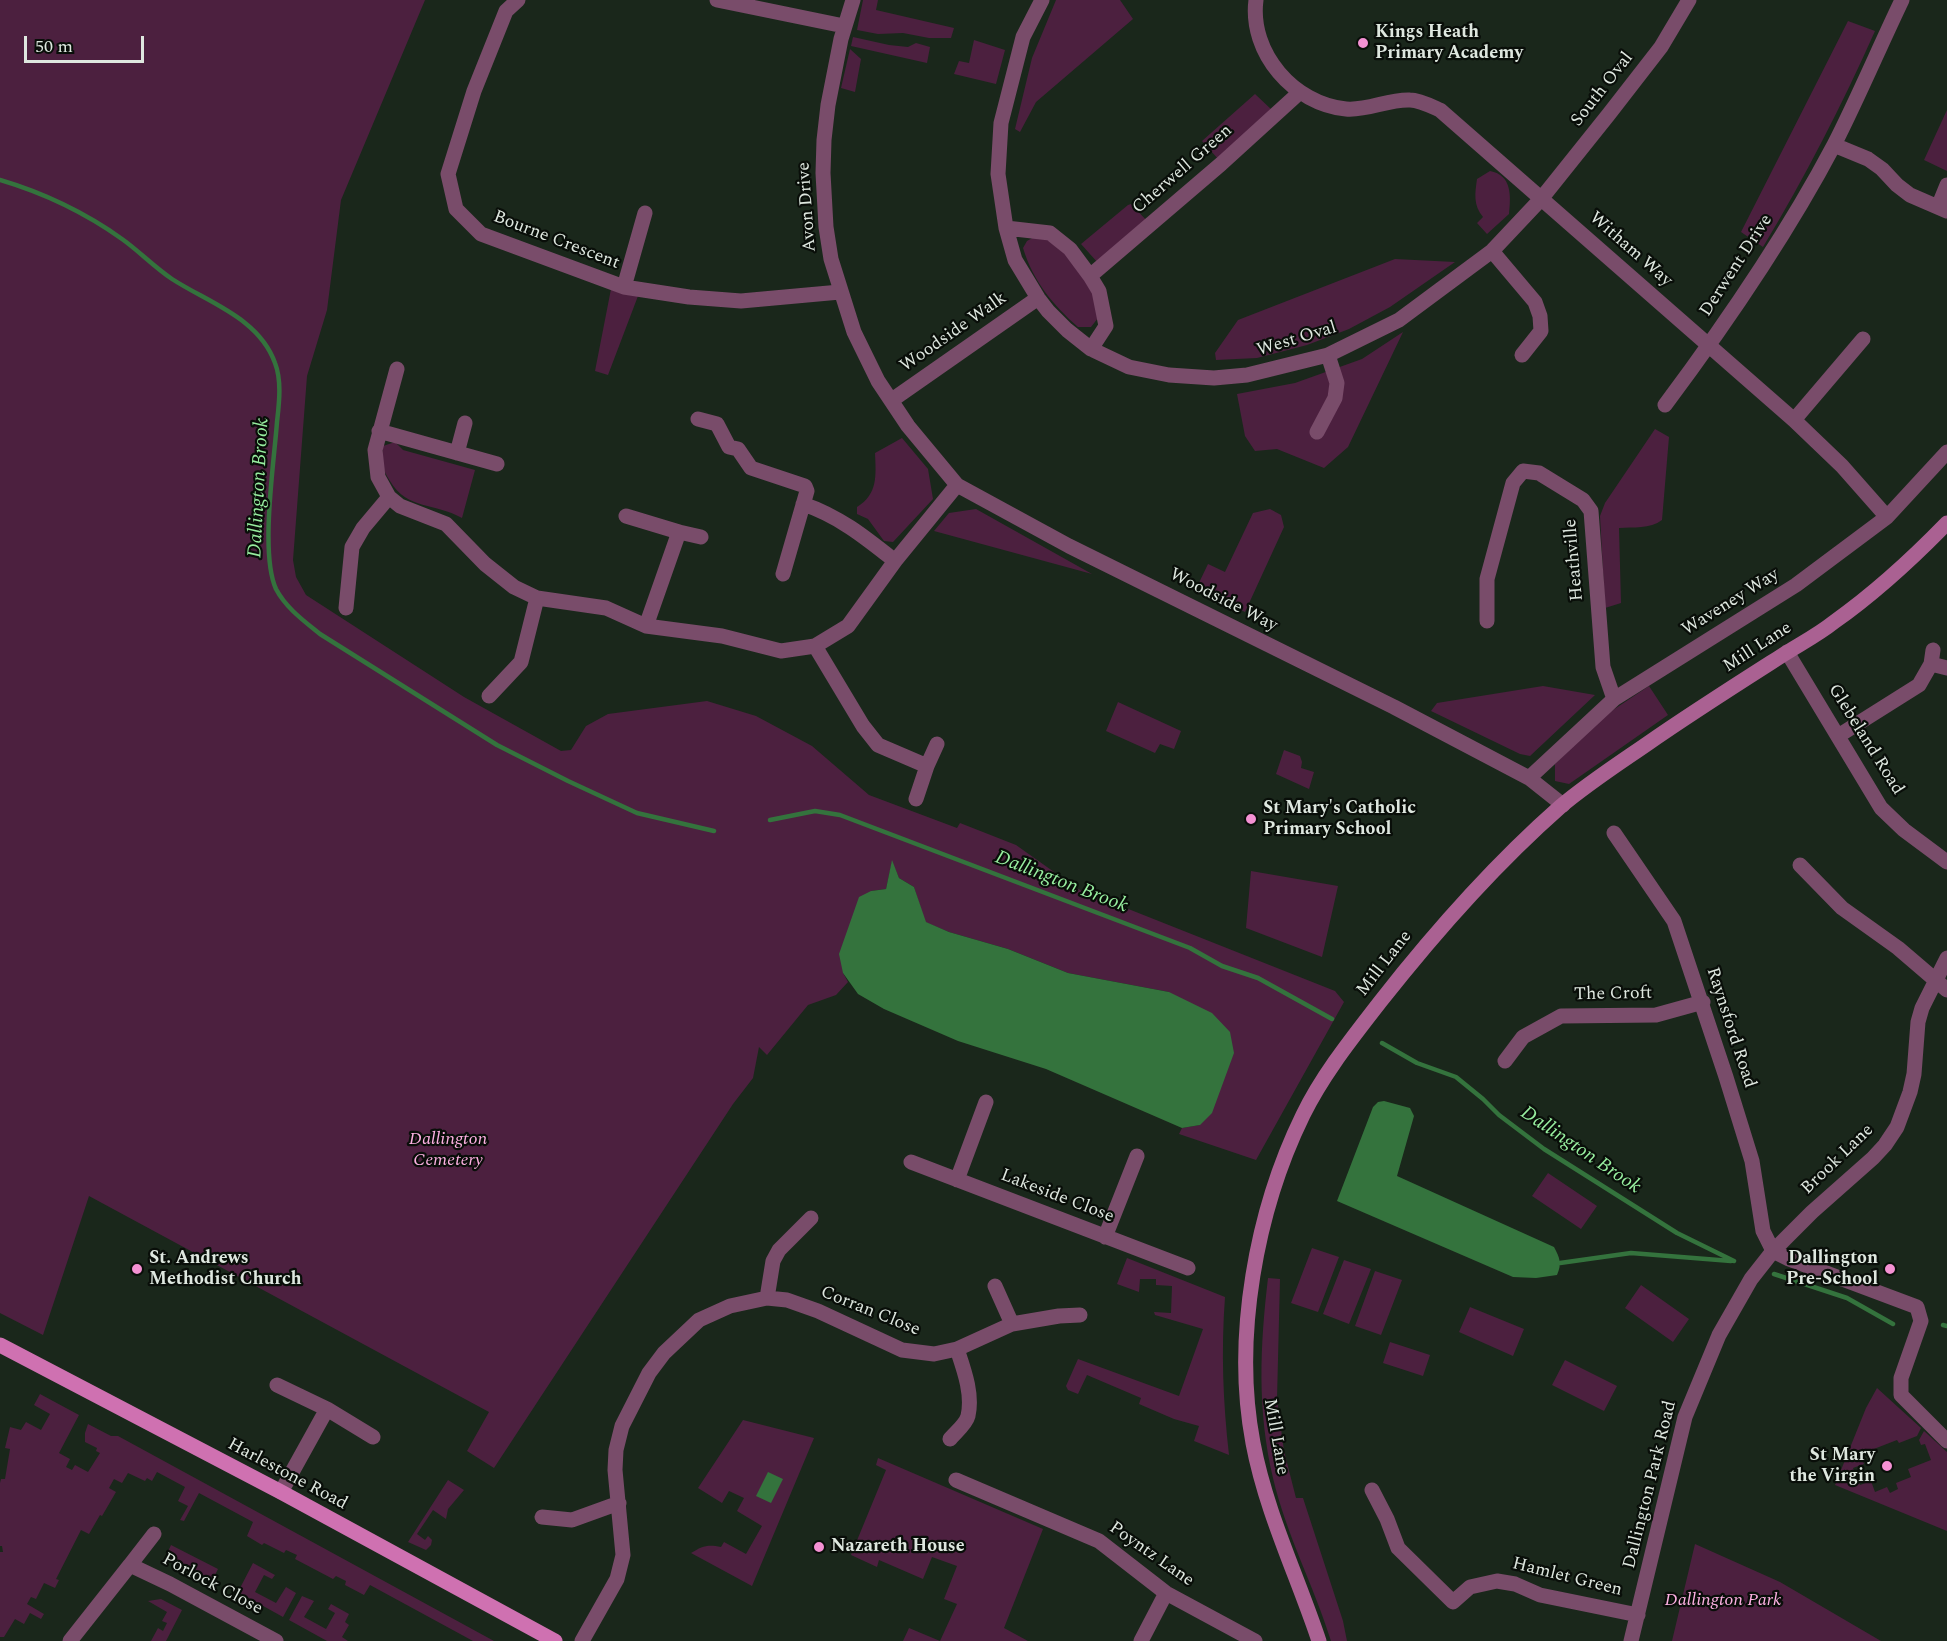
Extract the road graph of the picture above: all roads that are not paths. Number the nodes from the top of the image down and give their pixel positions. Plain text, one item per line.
1 (518, 0) edge
2 (717, 0) edge
3 (852, 0) edge
4 (1042, 0) edge
5 (1256, 0) edge
6 (1689, 0) edge
7 (1902, 0) edge
8 (844, 26) junction
9 (1299, 93) junction
10 (1834, 145) junction
11 (1947, 185) edge
12 (1541, 199) junction
13 (1942, 209) edge
14 (645, 213) dead end
15 (1006, 228) junction
16 (1492, 251) junction
17 (1090, 276) junction
18 (624, 287) junction
19 (840, 292) junction
20 (1038, 298) junction
21 (1863, 339) dead end
22 (1709, 344) junction
23 (1091, 349) junction
24 (1328, 355) junction
25 (1522, 355) dead end
26 (397, 369) dead end
27 (892, 400) junction
28 (1665, 405) dead end
29 (698, 419) dead end
30 (1794, 420) junction
31 (465, 423) dead end
32 (380, 431) junction
33 (1317, 432) dead end
34 (1947, 452) edge
35 (457, 453) junction
36 (497, 464) dead end
37 (957, 485) junction
38 (389, 497) junction
39 (805, 498) junction
40 (626, 516) dead end
41 (1887, 517) junction
42 (1947, 523) edge
43 (679, 532) junction
44 (702, 537) dead end
45 (895, 561) junction
46 (783, 574) dead end
47 (537, 598) junction
48 (346, 608) dead end
49 (1487, 621) dead end
50 (646, 626) junction
51 (814, 646) junction
52 (1787, 652) junction
53 (1947, 668) edge
54 (489, 696) dead end
55 (1614, 699) junction
56 (1838, 736) junction
57 (936, 744) dead end
58 (927, 766) junction
59 (1529, 778) junction
60 (916, 799) dead end
61 (1563, 805) junction
62 (1614, 833) dead end
63 (1947, 862) edge
64 (1800, 864) dead end
65 (1947, 958) edge
66 (1942, 986) edge
67 (1702, 1002) junction
68 (1505, 1061) dead end
69 (986, 1102) dead end
70 (1137, 1156) dead end
71 (911, 1162) dead end
72 (957, 1180) junction
73 (811, 1218) dead end
74 (1105, 1237) junction
75 (1773, 1251) junction
76 (1188, 1268) dead end
77 (995, 1286) dead end
78 (767, 1298) junction
79 (1080, 1315) dead end
80 (1012, 1324) junction
81 (0, 1345) edge
82 (957, 1349) junction
83 (278, 1385) dead end
84 (327, 1409) junction
85 (373, 1437) dead end
86 (950, 1439) dead end
87 (1947, 1441) edge
88 (956, 1480) dead end
89 (1372, 1490) dead end
90 (281, 1492) junction
91 (619, 1503) junction
92 (542, 1517) dead end
93 (154, 1534) dead end
94 (130, 1565) junction
95 (1166, 1593) junction
96 (1638, 1614) junction
97 (1315, 1640) edge
98 (70, 1641) edge
99 (276, 1641) edge
100 (555, 1641) edge
101 (582, 1641) edge
102 (1141, 1641) edge
103 (1255, 1641) edge
104 (1631, 1641) edge

1 - 18 street, Bourne Crescent
2 - 8 street
3 - 8 street, Avon Drive
4 - 15 street, West Oval
5 - 9 street
6 - 12 street, South Oval
7 - 10 street, Derwent Drive
8 - 19 street, Avon Drive
9 - 12 street, Witham Way
9 - 17 street, Cherwell Green
10 - 13 street
10 - 22 street, Derwent Drive
11 - 13 street
12 - 16 street, West Oval
12 - 22 street, Witham Way
14 - 18 street
15 - 17 street
15 - 20 street, West Oval
16 - 24 street, West Oval
16 - 25 street
17 - 23 street
18 - 19 street, Bourne Crescent
19 - 27 street, Avon Drive
20 - 23 street, West Oval
20 - 27 street, Woodside Walk
21 - 30 street
22 - 28 street, Derwent Drive
22 - 30 street, Witham Way
23 - 24 street, West Oval
24 - 33 street
26 - 32 street
27 - 37 street, Woodside Way
29 - 39 street
30 - 41 street, Witham Way
31 - 35 street
32 - 35 street
32 - 38 street
34 - 41 street, Waveney Way
35 - 36 street
37 - 45 street
37 - 59 street, Woodside Way
38 - 47 street
38 - 48 street
39 - 45 street
39 - 46 street
40 - 43 street
41 - 55 street, Waveney Way
42 - 52 street, Mill Lane
43 - 44 street
43 - 50 street
45 - 51 street
47 - 50 street
47 - 54 street
49 - 55 street, Heathville
50 - 51 street
51 - 58 street
52 - 56 street, Glebeland Road
52 - 61 street, Mill Lane
53 - 56 street
55 - 59 street, Waveney Way
56 - 63 street, Glebeland Road
57 - 58 street
58 - 60 street
59 - 61 street, Woodside Way
61 - 97 street, Mill Lane
62 - 67 street, Raynsford Road
64 - 66 street
65 - 66 street, Brook Lane
66 - 75 street, Brook Lane
67 - 68 street, The Croft
67 - 75 street, Raynsford Road
69 - 72 street
70 - 74 street
71 - 72 street, Lakeside Close
72 - 74 street, Lakeside Close
73 - 78 street
74 - 76 street, Lakeside Close
75 - 87 street
75 - 96 street, Dallington Park Road
77 - 80 street
78 - 82 street, Corran Close
78 - 91 street, Corran Close
79 - 80 street, Corran Close
80 - 82 street, Corran Close
81 - 90 main road, Harlestone Road
82 - 86 street
83 - 84 street
84 - 85 street
84 - 90 street
88 - 95 street, Poyntz Lane
89 - 96 street, Hamlet Green
90 - 100 main road, Harlestone Road
91 - 92 street
91 - 101 street, Corran Close
93 - 94 street, Porlock Close
94 - 98 street, Porlock Close
94 - 99 street, Porlock Close
95 - 102 street
95 - 103 street, Poyntz Lane
96 - 104 street, Dallington Park Road

